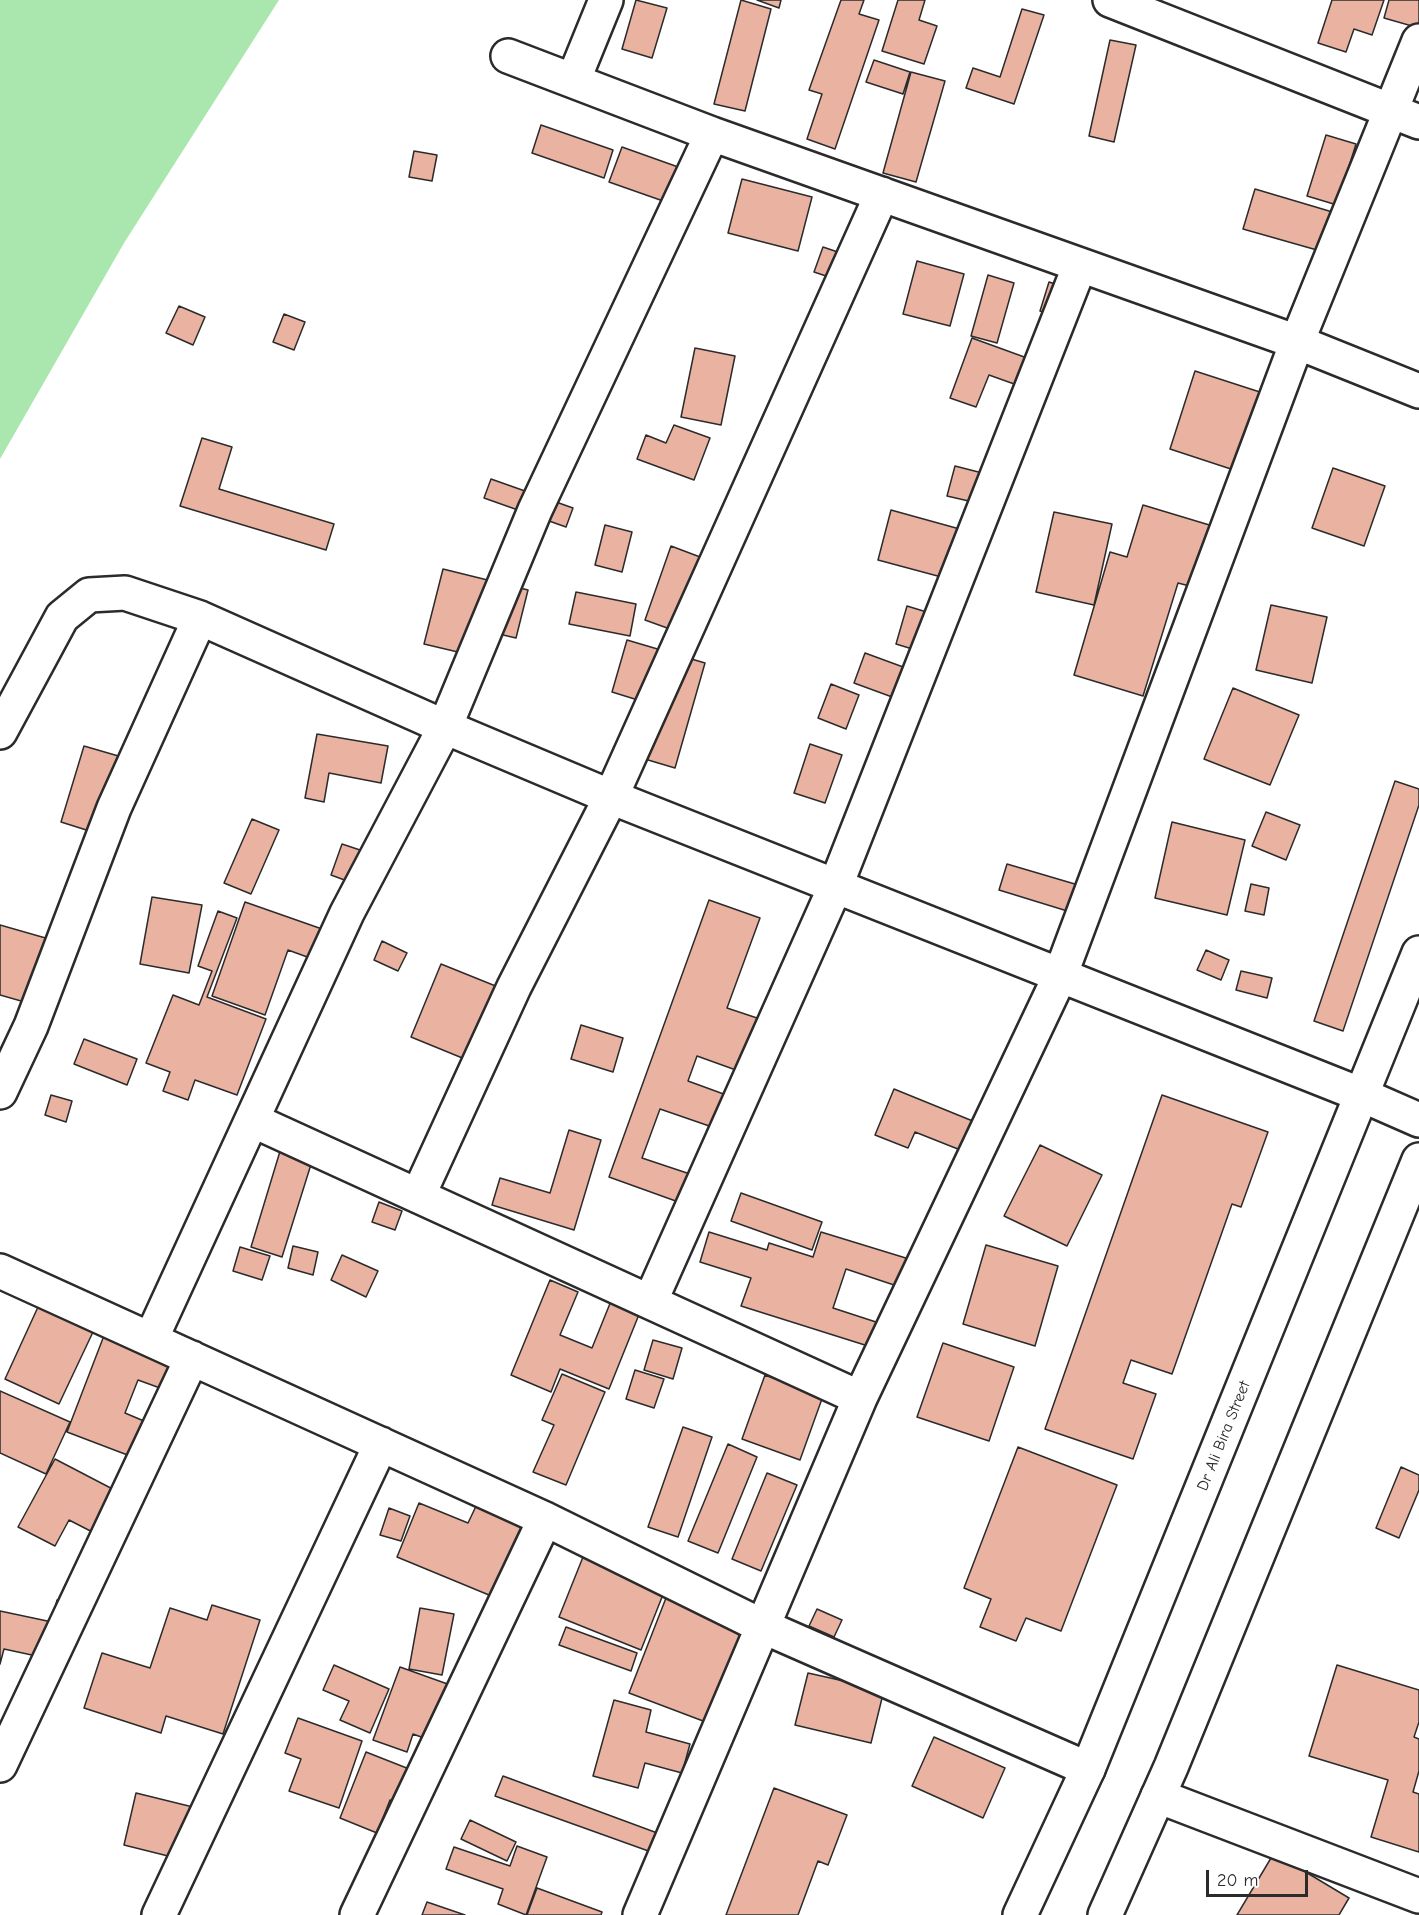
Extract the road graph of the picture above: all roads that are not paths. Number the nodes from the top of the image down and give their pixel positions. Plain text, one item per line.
1 (606, 0) edge
2 (1110, 0) edge
3 (1419, 41) edge
4 (508, 56) dead end
5 (573, 81) junction
6 (1389, 110) junction
7 (1419, 122) edge
8 (712, 134) junction
9 (882, 194) junction
10 (1080, 265) junction
11 (1297, 342) junction
12 (1419, 391) edge
13 (200, 618) junction
14 (445, 727) junction
15 (0, 732) edge
16 (611, 797) junction
17 (836, 885) junction
18 (1419, 953) edge
19 (1060, 976) junction
20 (0, 1092) edge
21 (1362, 1095) junction
22 (252, 1120) junction
23 (1419, 1120) edge
24 (1419, 1160) edge
25 (418, 1196) junction
26 (0, 1271) edge
27 (650, 1302) junction
28 (151, 1339) junction
29 (192, 1358) junction
30 (860, 1398) junction
31 (381, 1444) junction
32 (545, 1519) junction
33 (762, 1626) junction
34 (0, 1765) edge
35 (1088, 1769) junction
36 (1158, 1796) junction
37 (1419, 1896) edge
38 (159, 1915) edge
39 (357, 1915) edge
40 (640, 1915) edge
41 (1020, 1915) edge
42 (1105, 1915) edge

1 - 5 street
2 - 6 street
3 - 6 street
4 - 5 street
5 - 8 street
6 - 7 street
6 - 11 street
8 - 9 street
8 - 14 street
9 - 10 street
9 - 16 street
10 - 11 street
10 - 17 street
11 - 12 street
11 - 19 street
13 - 14 street
13 - 15 street
13 - 20 street
14 - 16 street
14 - 22 street
16 - 17 street
16 - 25 street
17 - 19 street
17 - 27 street
18 - 21 street, Dr Ali Bira Street
19 - 21 street
19 - 30 street
21 - 23 street
21 - 35 street, Dr Ali Bira Street
22 - 25 street
22 - 28 street
24 - 36 street
25 - 27 street
26 - 28 street
27 - 30 street
28 - 29 street
29 - 31 street
29 - 34 street
30 - 33 street
31 - 32 street
31 - 38 street
32 - 33 street
32 - 39 street
33 - 35 street
33 - 40 street
35 - 41 street, Dr Ali Bira Street
36 - 37 street
36 - 42 street

